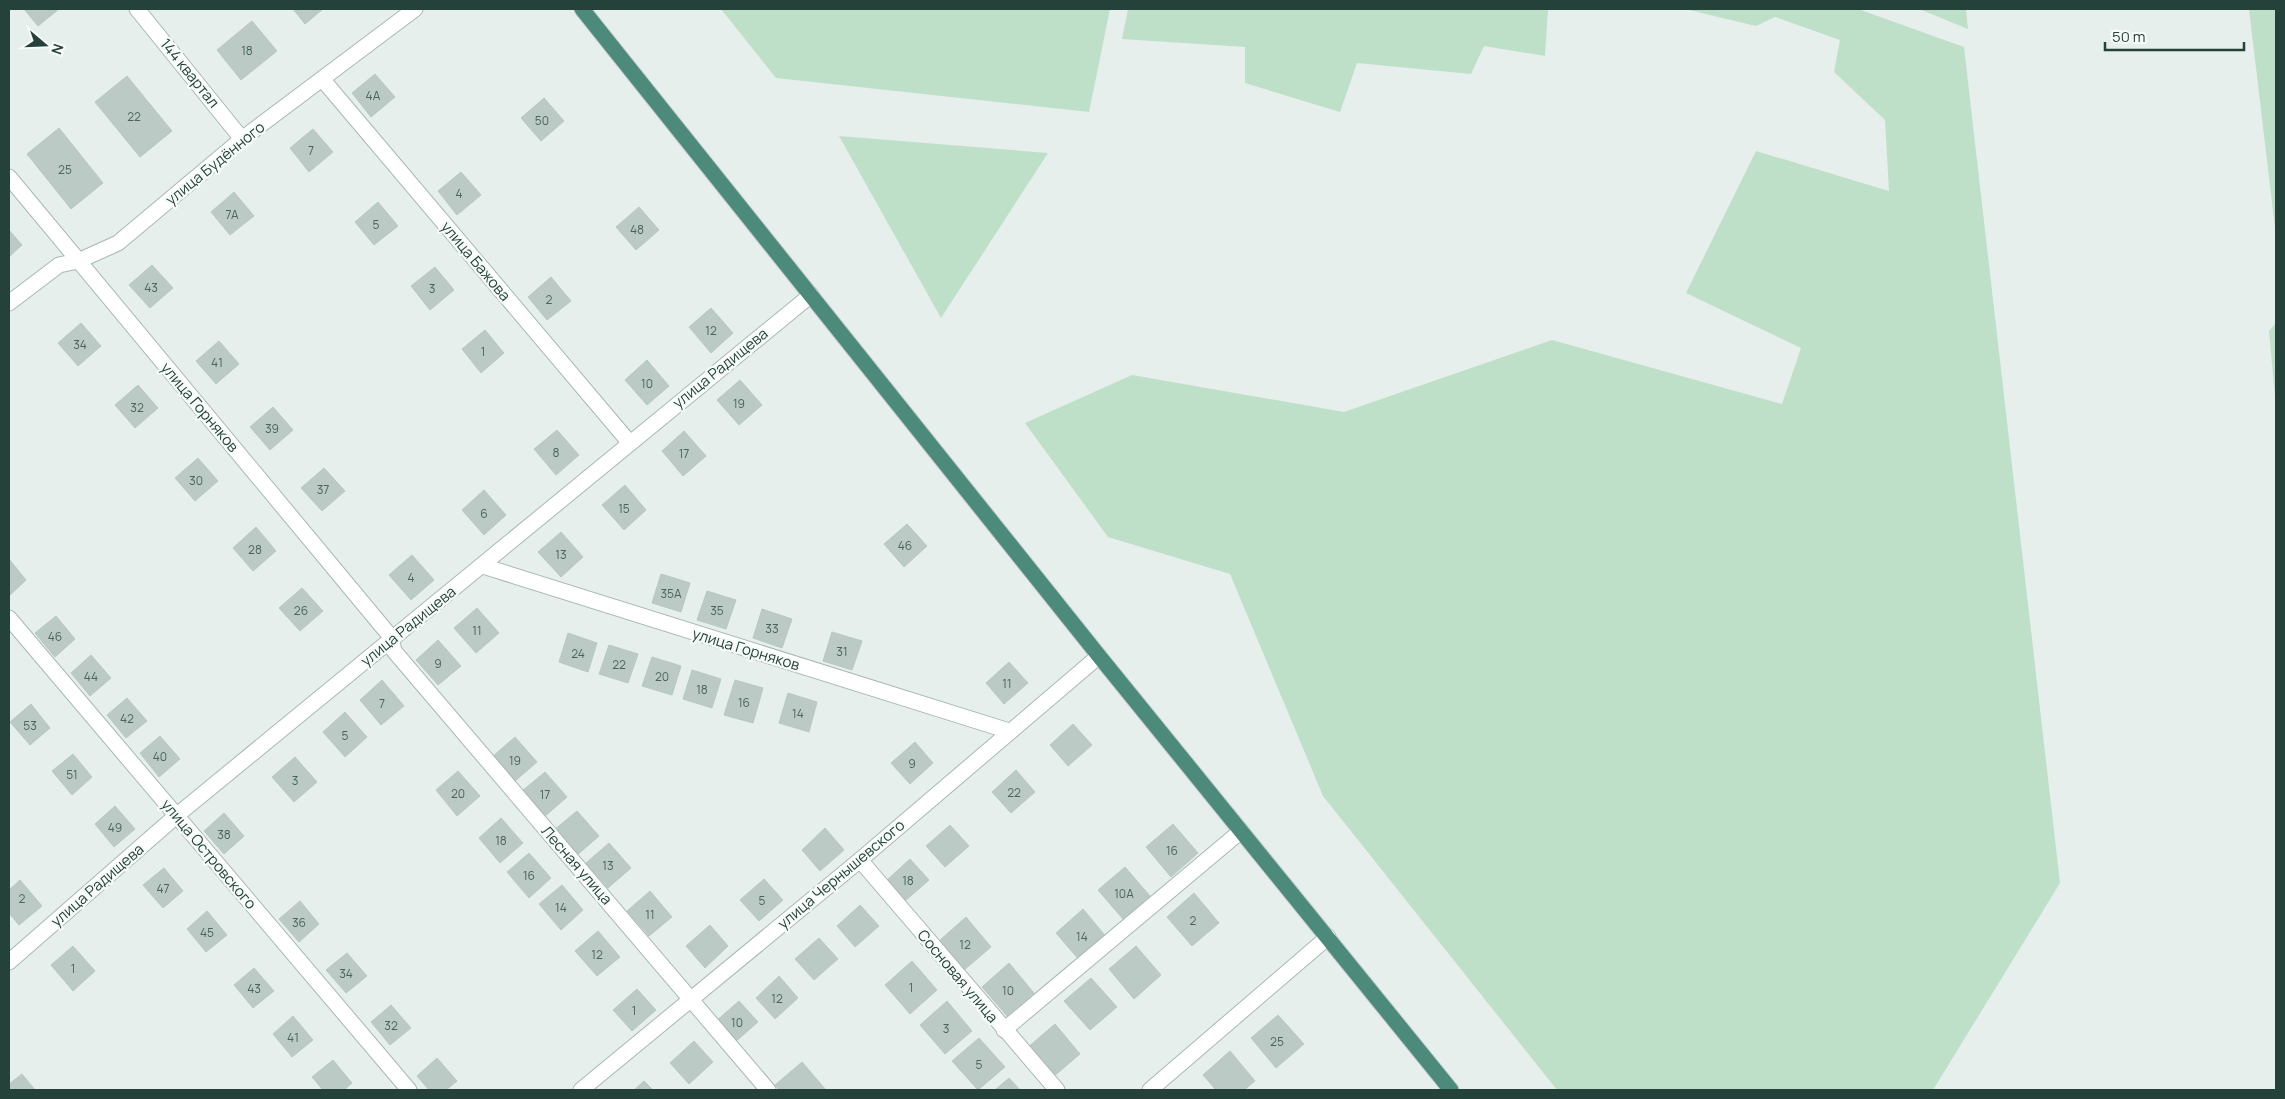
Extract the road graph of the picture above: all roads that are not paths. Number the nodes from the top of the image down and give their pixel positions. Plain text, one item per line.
1 (137, 9) edge
2 (415, 9) edge
3 (582, 9) edge
4 (323, 80) junction
5 (242, 138) junction
6 (9, 177) edge
7 (78, 261) junction
8 (811, 295) junction
9 (9, 303) edge
10 (629, 442) junction
11 (483, 566) junction
12 (9, 618) edge
13 (391, 637) junction
14 (1099, 656) junction
15 (1009, 731) junction
16 (176, 816) junction
17 (1241, 831) junction
18 (860, 860) junction
19 (1328, 937) junction
20 (9, 962) edge
21 (691, 998) junction
22 (1004, 1030) junction
23 (408, 1090) edge
24 (581, 1090) edge
25 (768, 1090) edge
26 (1057, 1090) edge
27 (1150, 1090) edge
28 (1451, 1090) edge

1 - 5 street, 144 квартал
2 - 4 street, улица Будённого
3 - 8 highway
4 - 5 street, улица Будённого
4 - 10 street, улица Бажова
5 - 7 street, улица Будённого
6 - 7 street, улица Горняков
7 - 9 street, улица Будённого
7 - 13 street, улица Горняков
8 - 10 street, улица Радищева
8 - 14 highway
10 - 11 street, улица Радищева
11 - 13 street, улица Радищева
11 - 15 street, улица Горняков
12 - 16 street, улица Островского
13 - 16 street, улица Радищева
13 - 21 street, Лесная улица
14 - 15 street, улица Чернышевского
14 - 17 highway
15 - 18 street, улица Чернышевского
16 - 20 street, улица Радищева
16 - 23 street, улица Островского
17 - 19 highway
17 - 22 street
18 - 21 street, улица Чернышевского
18 - 22 street, Сосновая улица
19 - 27 street
19 - 28 highway
21 - 24 street, улица Чернышевского
21 - 25 street, Лесная улица
22 - 26 street, Сосновая улица

